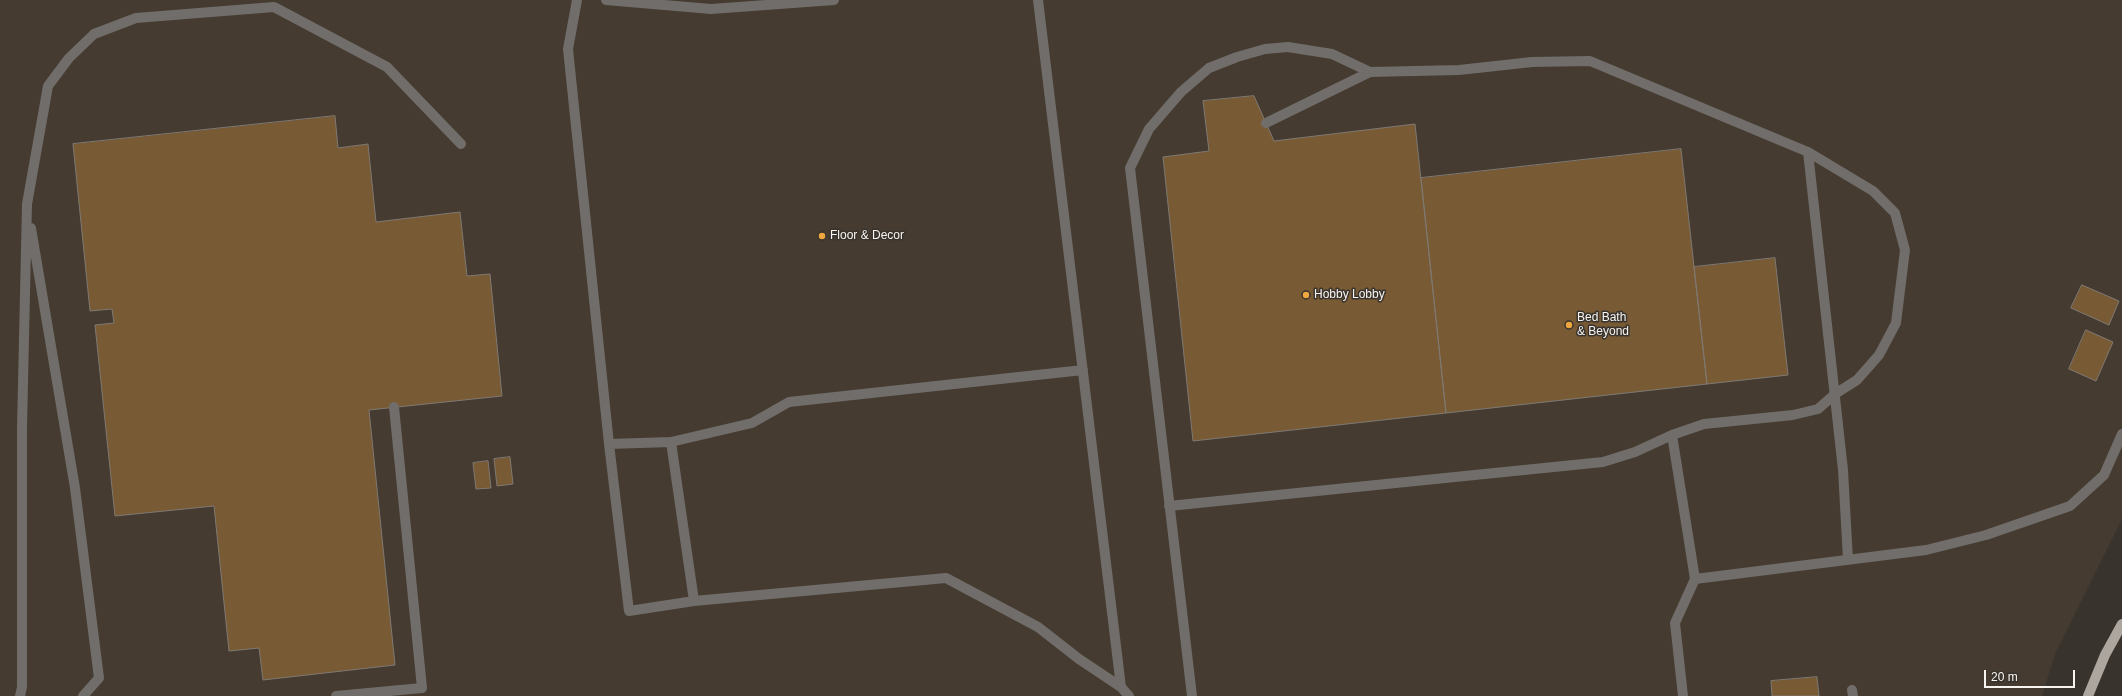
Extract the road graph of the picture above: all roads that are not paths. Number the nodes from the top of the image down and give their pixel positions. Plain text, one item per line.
1 (577, 0) edge
2 (606, 0) edge
3 (834, 0) edge
4 (1038, 0) edge
5 (1370, 72) junction
6 (1266, 123) dead end
7 (461, 144) dead end
8 (1808, 152) junction
9 (26, 204) junction
10 (1083, 370) junction
11 (1836, 394) junction
12 (394, 407) dead end
13 (2122, 434) edge
14 (1672, 435) junction
15 (670, 442) junction
16 (609, 444) junction
17 (1168, 506) junction
18 (1848, 560) junction
19 (1694, 579) junction
20 (694, 601) junction
21 (2122, 624) edge
22 (1121, 687) junction
23 (20, 696) edge
24 (83, 696) edge
25 (336, 696) edge
26 (1129, 696) edge
27 (1192, 696) edge
28 (1683, 696) edge
29 (2088, 696) edge

1 - 16 lane
2 - 3 lane
4 - 10 lane
5 - 6 lane
5 - 8 lane
5 - 17 lane
7 - 9 lane
8 - 11 lane
8 - 11 lane
9 - 23 lane
9 - 24 lane
10 - 15 lane
10 - 22 lane
11 - 14 lane
11 - 18 lane
12 - 25 lane
13 - 18 lane
14 - 17 lane
14 - 19 lane
15 - 16 lane
15 - 20 lane
16 - 20 lane
17 - 27 lane
18 - 19 lane
19 - 28 lane
20 - 22 lane
21 - 29 main road
22 - 26 lane

